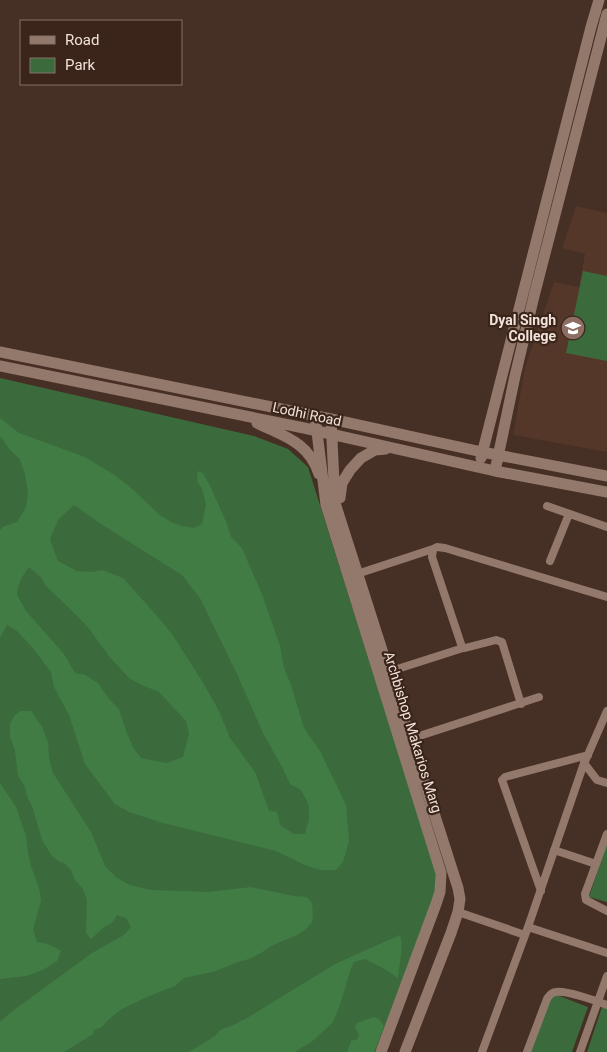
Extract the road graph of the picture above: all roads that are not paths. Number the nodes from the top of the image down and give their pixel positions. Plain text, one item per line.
1 (599, 0) edge
2 (594, 14) junction
3 (607, 15) edge
4 (0, 352) edge
5 (0, 366) edge
6 (243, 416) junction
7 (315, 416) junction
8 (331, 419) junction
9 (317, 431) junction
10 (332, 434) junction
11 (396, 448) junction
12 (482, 452) junction
13 (498, 454) junction
14 (478, 467) junction
15 (495, 471) junction
16 (607, 476) edge
17 (607, 492) edge
18 (326, 505) junction
19 (547, 506) dead end
20 (338, 512) junction
21 (569, 514) junction
22 (607, 527) edge
23 (433, 549) junction
24 (550, 561) dead end
25 (357, 574) junction
26 (607, 597) edge
27 (463, 648) junction
28 (388, 672) junction
29 (540, 698) dead end
30 (521, 704) junction
31 (607, 711) edge
32 (405, 741) junction
33 (588, 754) junction
34 (584, 763) junction
35 (607, 783) edge
36 (607, 834) edge
37 (554, 850) junction
38 (596, 864) junction
39 (541, 891) junction
40 (607, 911) edge
41 (458, 912) junction
42 (527, 931) junction
43 (607, 953) edge
44 (607, 976) edge
45 (598, 1002) junction
46 (607, 1005) edge
47 (381, 1052) edge
48 (405, 1052) edge
49 (482, 1052) edge
50 (527, 1052) edge
51 (580, 1052) edge

1 - 2 street
2 - 3 street
2 - 12 street
3 - 13 street
4 - 7 street, Lodhi Road
5 - 6 street, Lodhi Road
6 - 9 street, Lodhi Road
6 - 18 street
7 - 8 street, Lodhi Road
7 - 9 street, Archbishop Makarios Marg
8 - 10 street, Archbishop Makarios Marg
8 - 12 street, Lodhi Road
9 - 10 street, Lodhi Road
9 - 18 street, Archbishop Makarios Marg
10 - 11 street, Lodhi Road
10 - 20 street, Archbishop Makarios Marg
11 - 14 street, Lodhi Road
11 - 20 street
12 - 13 street, Lodhi Road
12 - 14 street
13 - 15 street
13 - 16 street, Lodhi Road
14 - 15 street, Lodhi Road
15 - 17 street, Lodhi Road
18 - 32 street, Archbishop Makarios Marg
19 - 21 street
20 - 25 street, Archbishop Makarios Marg
21 - 22 street
21 - 24 street
23 - 25 street
23 - 26 street
23 - 27 street
25 - 28 street, Archbishop Makarios Marg
27 - 28 street
27 - 30 street
28 - 32 street, Archbishop Makarios Marg
29 - 30 street
30 - 32 street
31 - 33 street
32 - 41 street, Archbishop Makarios Marg
32 - 47 street, Archbishop Makarios Marg
33 - 34 street
33 - 39 street
34 - 35 street
34 - 37 street
36 - 38 street
37 - 38 street
37 - 39 street
38 - 40 street
39 - 42 street
41 - 42 street
41 - 48 street, Archbishop Makarios Marg
42 - 43 street
42 - 49 street
44 - 45 street
45 - 46 street
45 - 50 street
45 - 51 street

